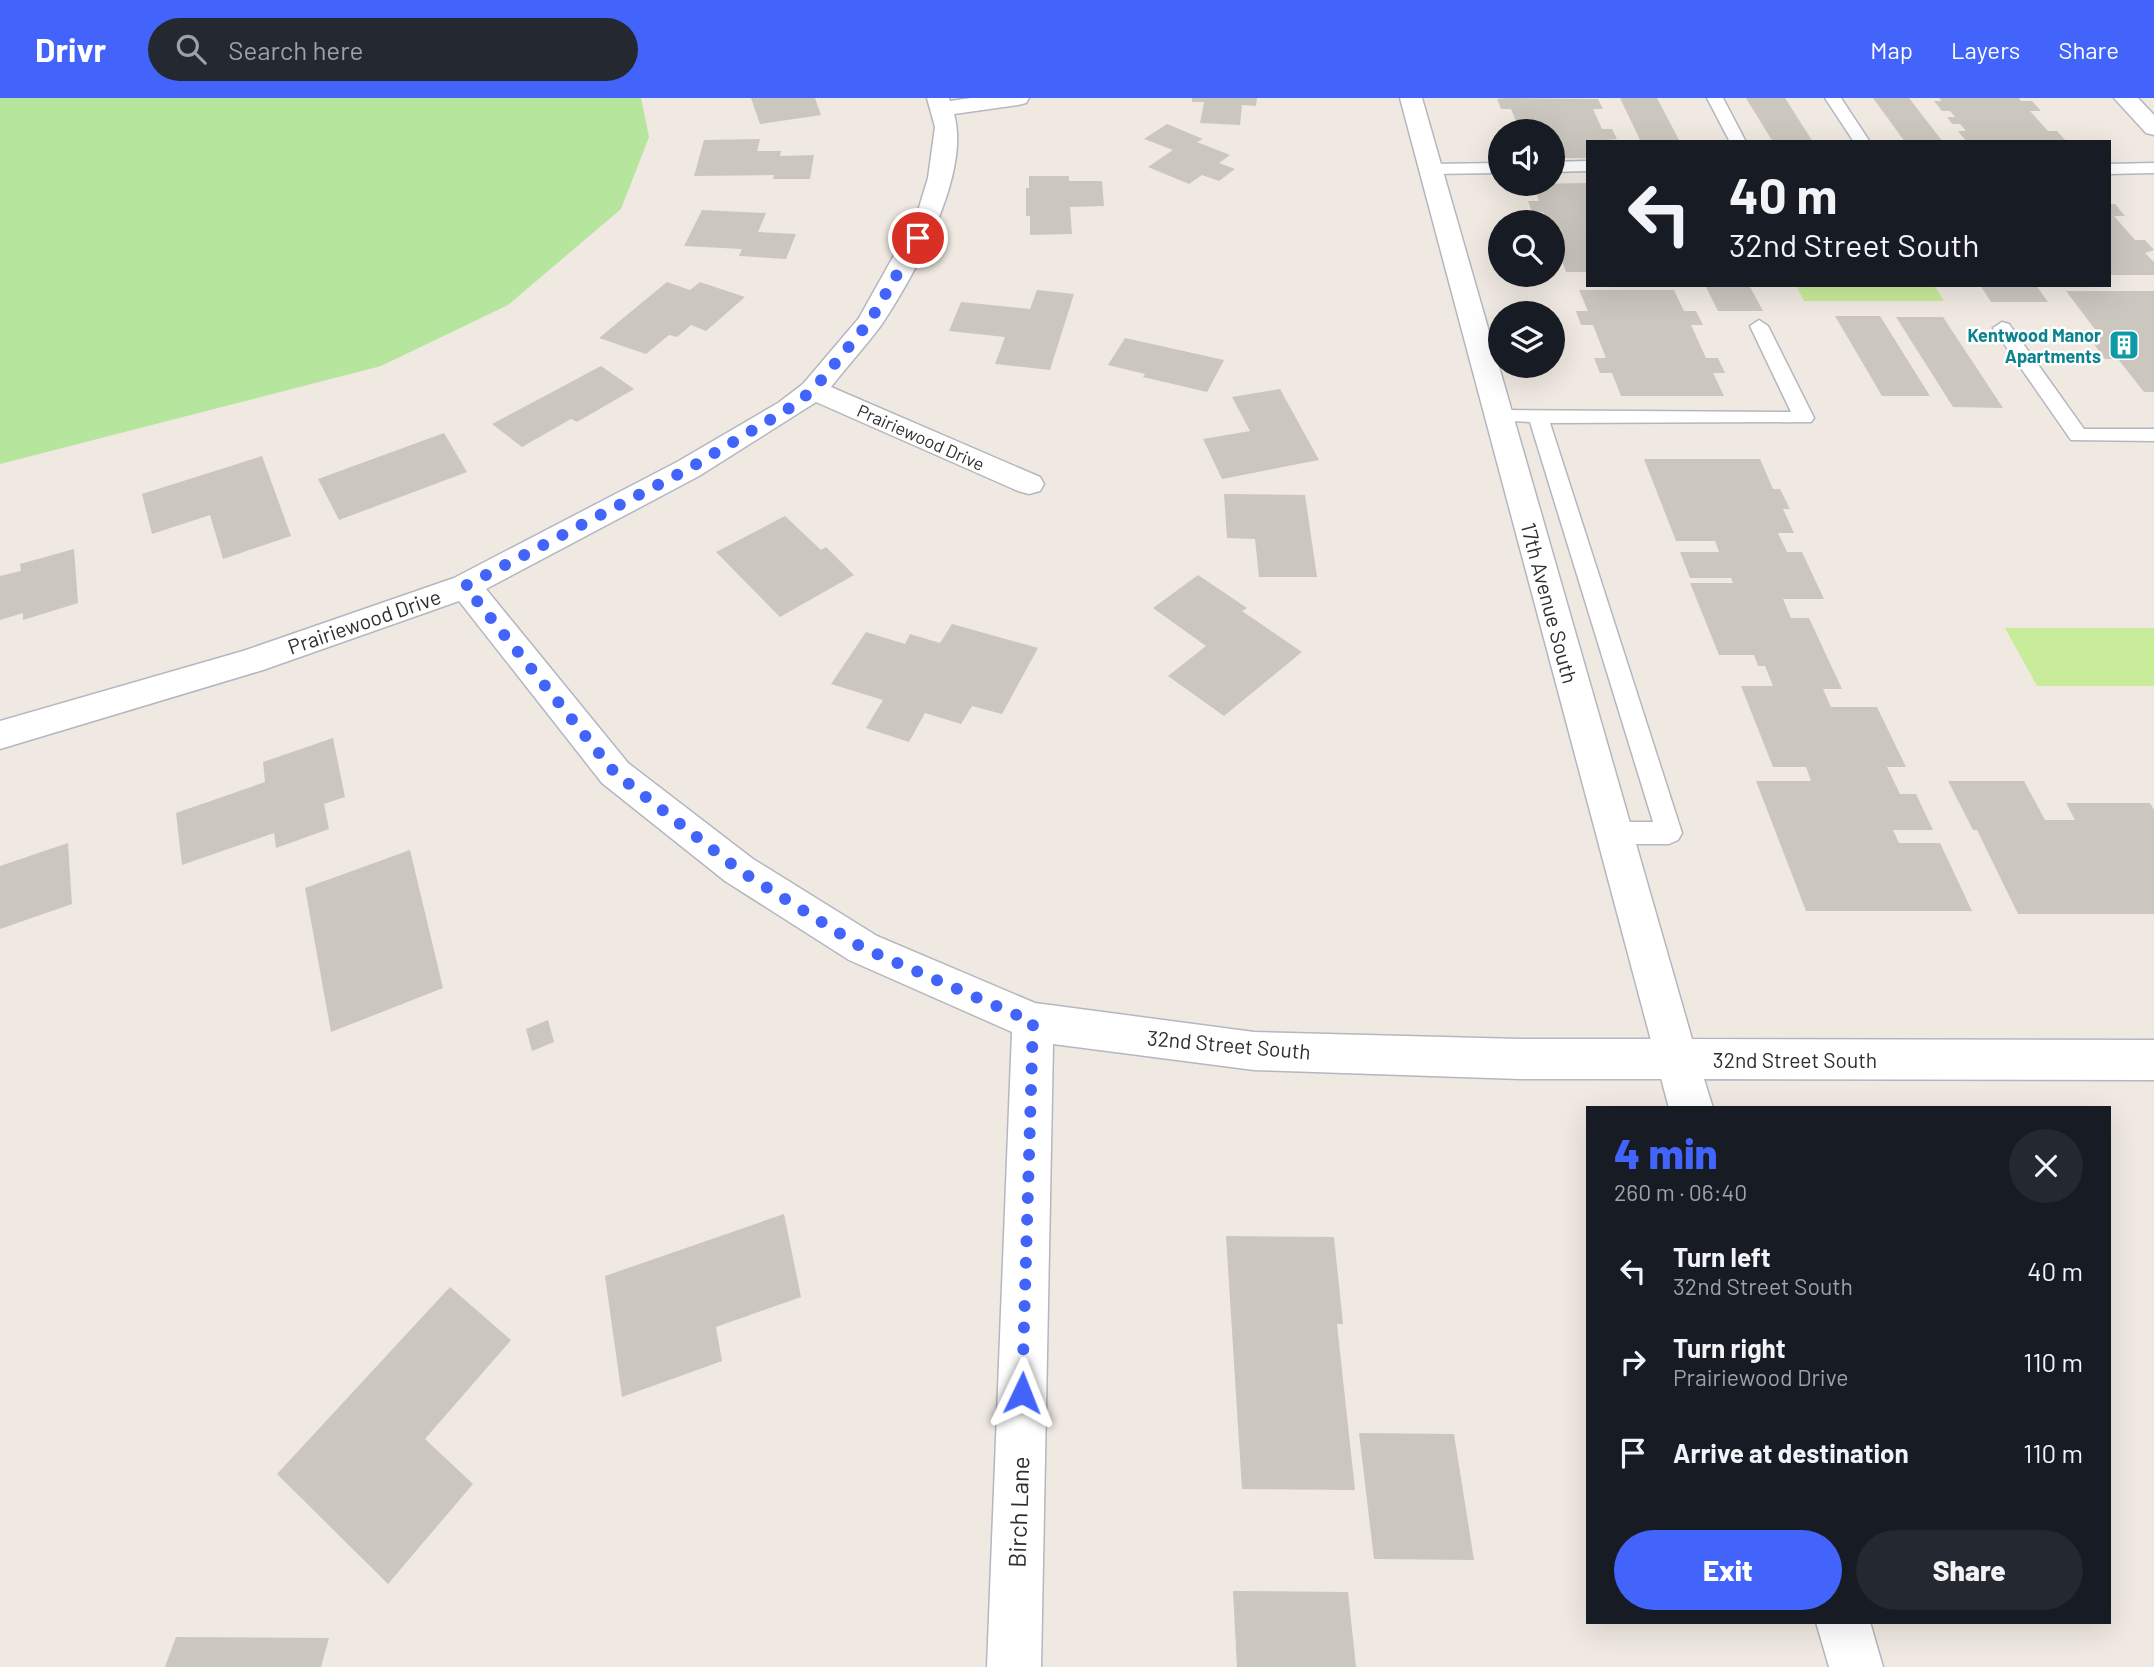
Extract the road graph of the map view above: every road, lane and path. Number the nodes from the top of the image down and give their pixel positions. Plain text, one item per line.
1 (1018, 98) edge
2 (1412, 98) edge
3 (1715, 98) edge
4 (1833, 98) edge
5 (2125, 98) edge
6 (939, 103) edge
7 (2154, 128) edge
8 (1737, 140) edge
9 (1861, 140) edge
10 (1586, 166) edge
11 (1565, 167) edge
12 (1488, 168) edge
13 (2154, 168) edge
14 (1432, 169) junction
15 (2111, 169) edge
16 (1759, 326) dead end
17 (2002, 328) dead end
18 (813, 390) junction
19 (1500, 416) junction
20 (1538, 416) junction
21 (2154, 435) edge
22 (1029, 484) dead end
23 (465, 586) junction
24 (0, 735) edge
25 (1611, 832) junction
26 (1033, 1022) junction
27 (1676, 1059) junction
28 (2154, 1060) edge
29 (1689, 1106) edge
30 (1844, 1624) edge
31 (1014, 1667) edge
32 (1856, 1667) edge

1 - 6 street, Prairiewood Drive
2 - 14 street, 17th Avenue South
3 - 8 lane
4 - 9 lane
5 - 7 street
6 - 18 street, Prairiewood Drive
10 - 11 lane
12 - 14 lane
13 - 15 lane
14 - 19 street, 17th Avenue South
16 - 20 lane
17 - 21 lane
18 - 22 street, Prairiewood Drive
18 - 23 street, Prairiewood Drive
19 - 20 lane
19 - 25 street, 17th Avenue South
20 - 25 lane
23 - 24 street, Prairiewood Drive
23 - 26 street, 32nd Street South
25 - 27 street, 17th Avenue South
26 - 27 street, 32nd Street South
26 - 31 street, Birch Lane
27 - 28 street, 32nd Street South
27 - 29 street, 17th Avenue South
30 - 32 street

